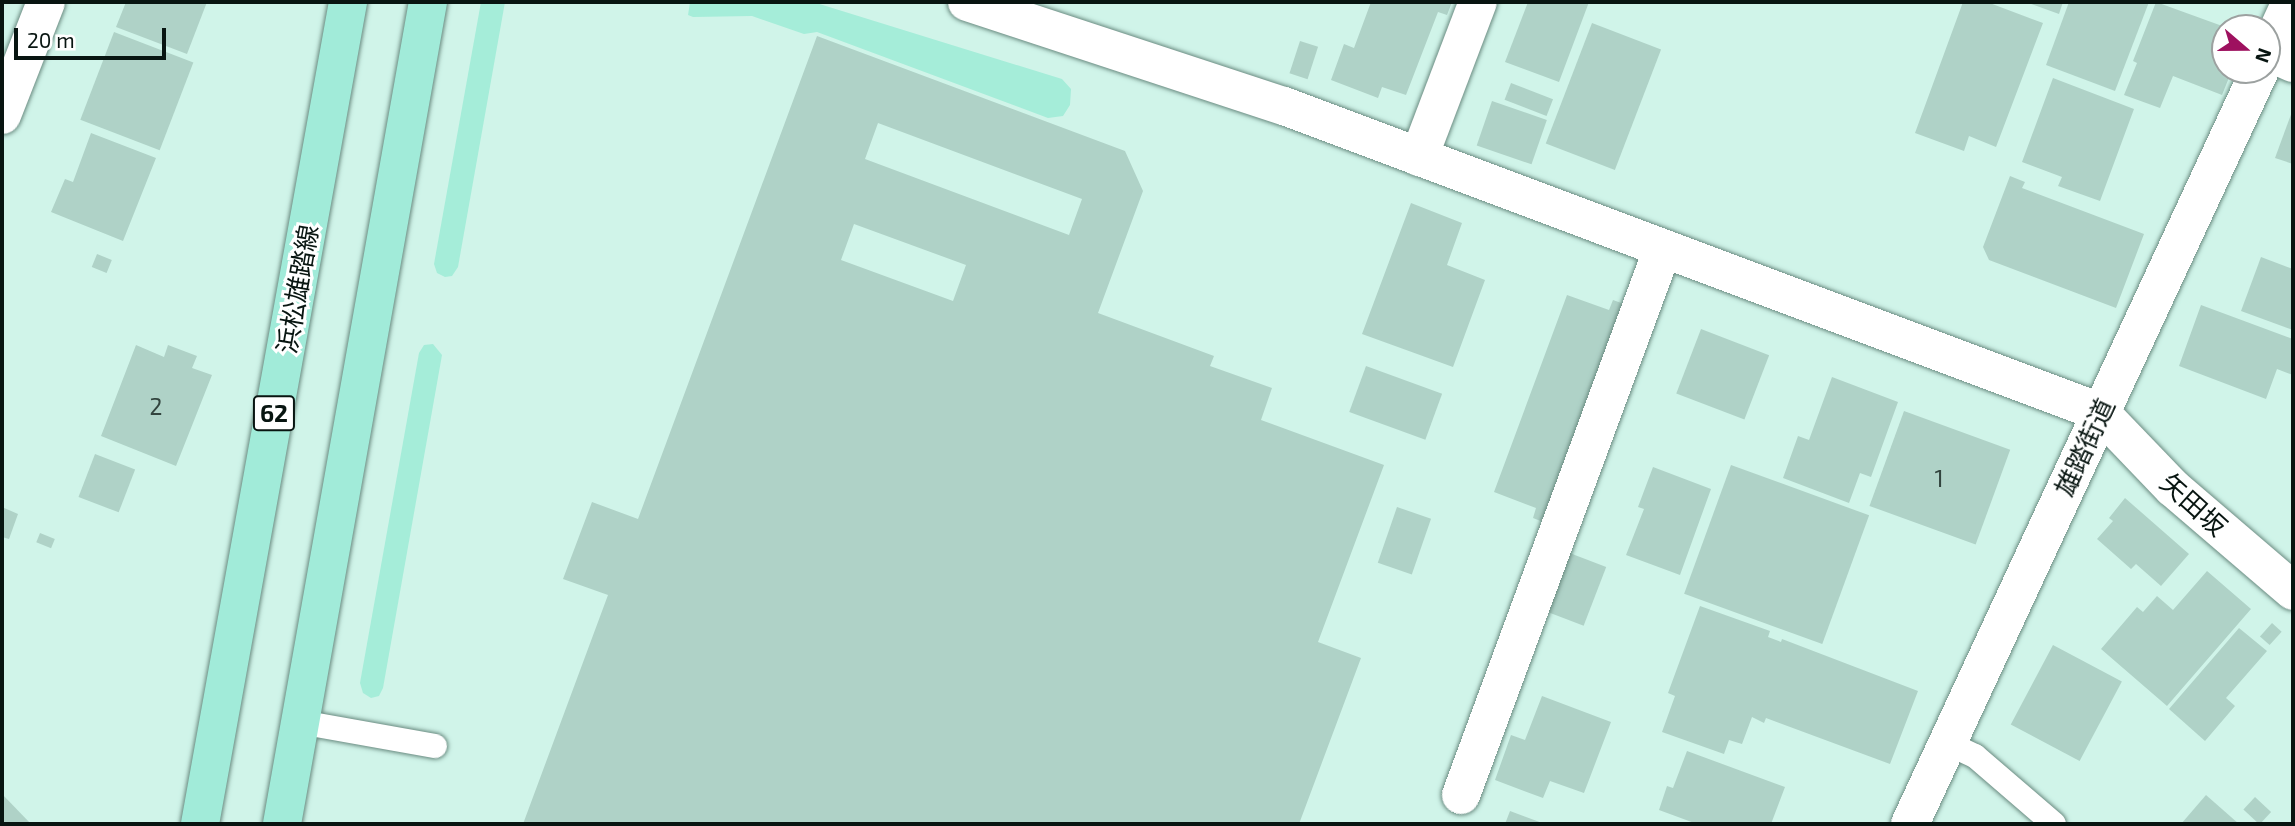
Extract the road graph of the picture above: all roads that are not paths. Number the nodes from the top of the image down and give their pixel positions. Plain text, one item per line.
1 (46, 2) edge
2 (348, 2) edge
3 (428, 2) edge
4 (967, 2) edge
5 (1478, 2) edge
6 (2291, 2) edge
7 (2281, 33) edge
8 (2260, 84) edge
9 (2, 115) edge
10 (1419, 157) junction
11 (1663, 248) junction
12 (2100, 412) junction
13 (2293, 591) edge
14 (300, 722) junction
15 (1947, 743) junction
16 (435, 746) dead end
17 (1461, 795) dead end
18 (201, 824) edge
19 (282, 824) edge
20 (1910, 824) edge
21 (2054, 824) edge

1 - 9 street
2 - 18 main road, 浜松雄踏線 / 62
3 - 14 main road
4 - 10 street
5 - 10 street
6 - 7 street, 雄踏街道
8 - 12 street, 雄踏街道
10 - 11 street
11 - 12 street
11 - 17 street
12 - 13 street, 矢田坂
12 - 15 street, 雄踏街道
14 - 16 lane
14 - 19 main road
15 - 20 street, 雄踏街道
15 - 21 lane

